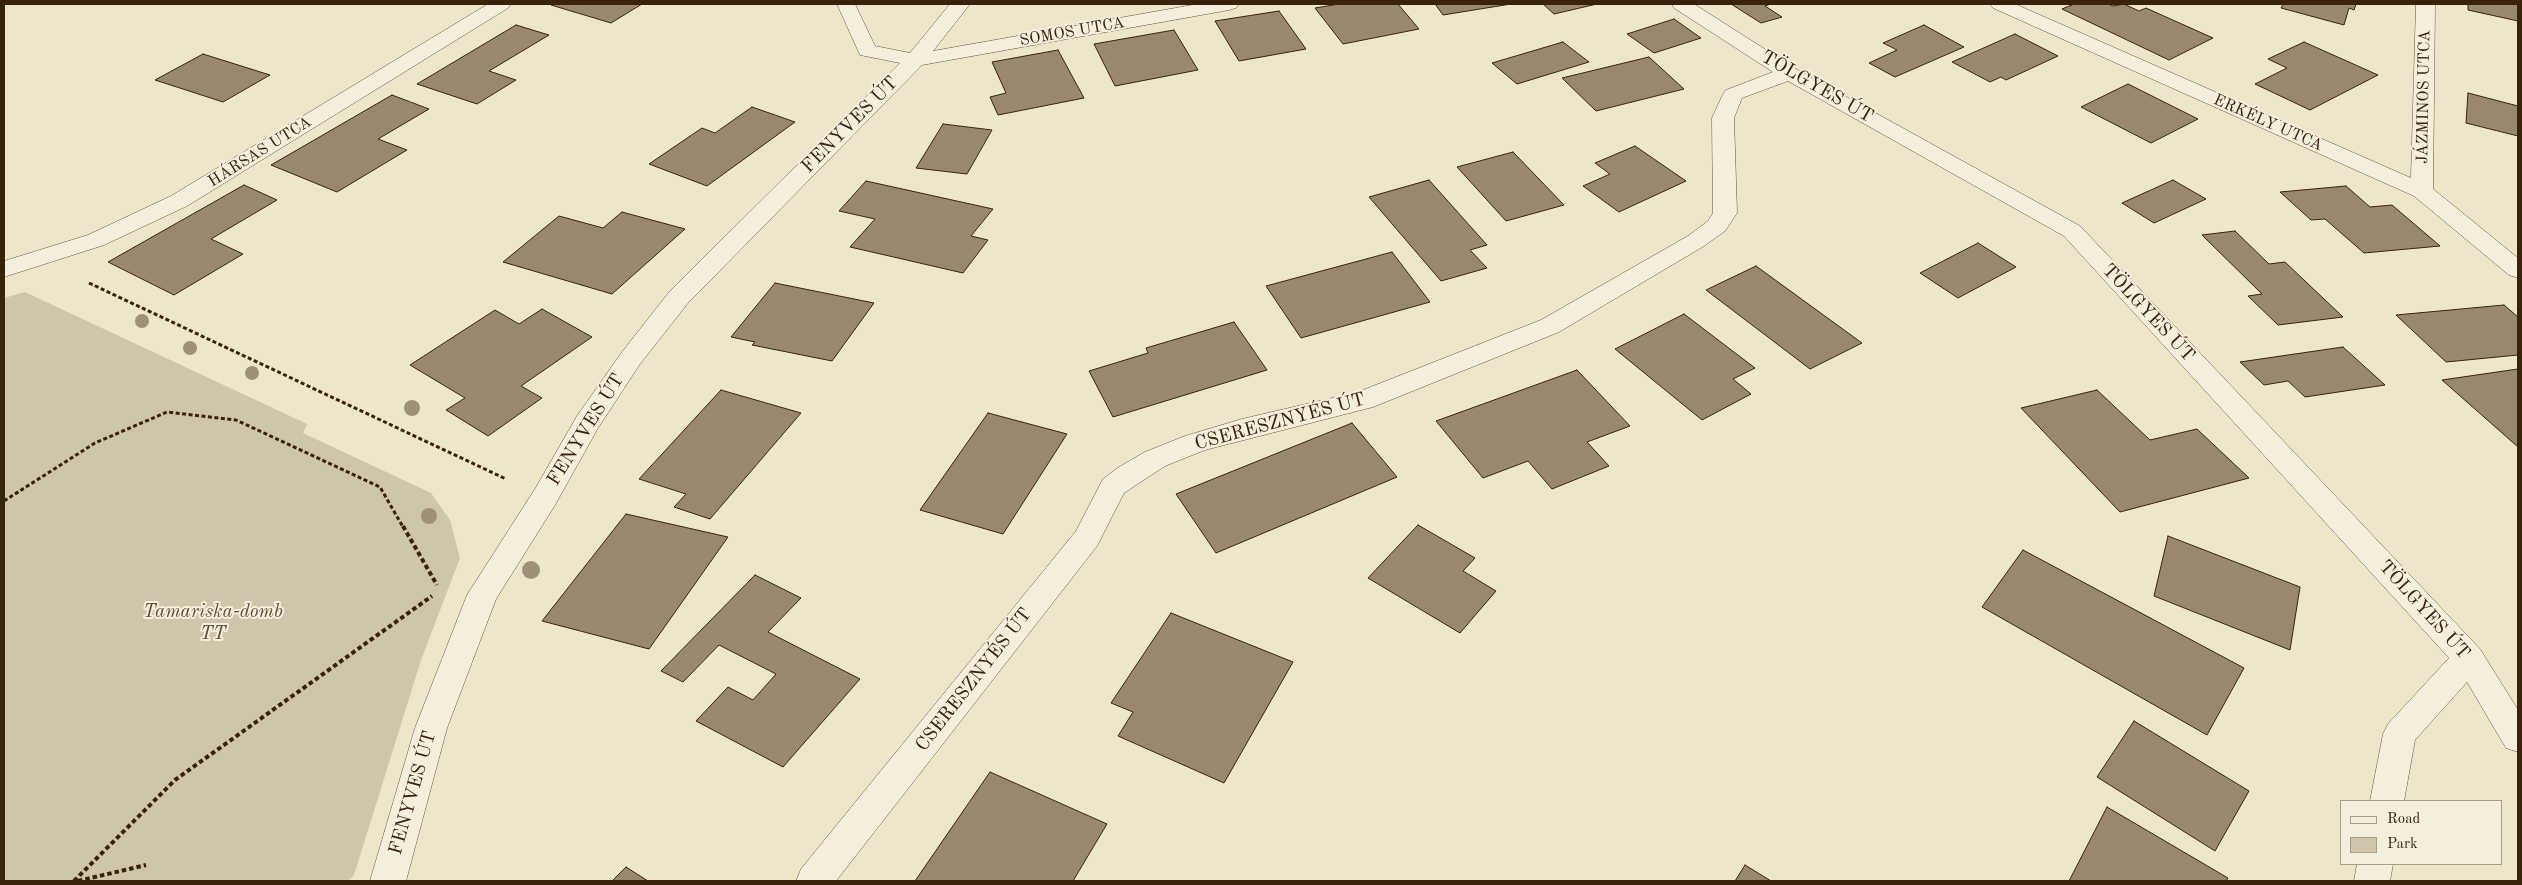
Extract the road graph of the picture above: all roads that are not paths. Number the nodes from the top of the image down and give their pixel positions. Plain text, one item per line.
1 (501, 4) edge
2 (846, 4) edge
3 (960, 4) edge
4 (1228, 4) edge
5 (1681, 4) edge
6 (2000, 4) edge
7 (2426, 4) edge
8 (915, 60) junction
9 (1789, 73) junction
10 (2422, 191) junction
11 (4, 269) edge
12 (2518, 270) edge
13 (2469, 658) junction
14 (2518, 738) edge
15 (2387, 800) edge
16 (2375, 865) edge
17 (388, 881) edge
18 (814, 881) edge
19 (2372, 881) edge

1 - 11 street, HÁRSAS UTCA
2 - 8 street
3 - 8 street, FENYVES ÚT
4 - 8 street, SOMOS UTCA
5 - 9 street, TÖLGYES ÚT
6 - 10 street, ERKÉLY UTCA
7 - 10 street, JÁZMINOS UTCA
8 - 17 street, FENYVES ÚT
9 - 13 street, TÖLGYES ÚT
9 - 18 street, CSERESZNYÉS ÚT
10 - 12 street, ERKÉLY UTCA
13 - 14 street, TÖLGYES ÚT
13 - 15 street
16 - 19 street

